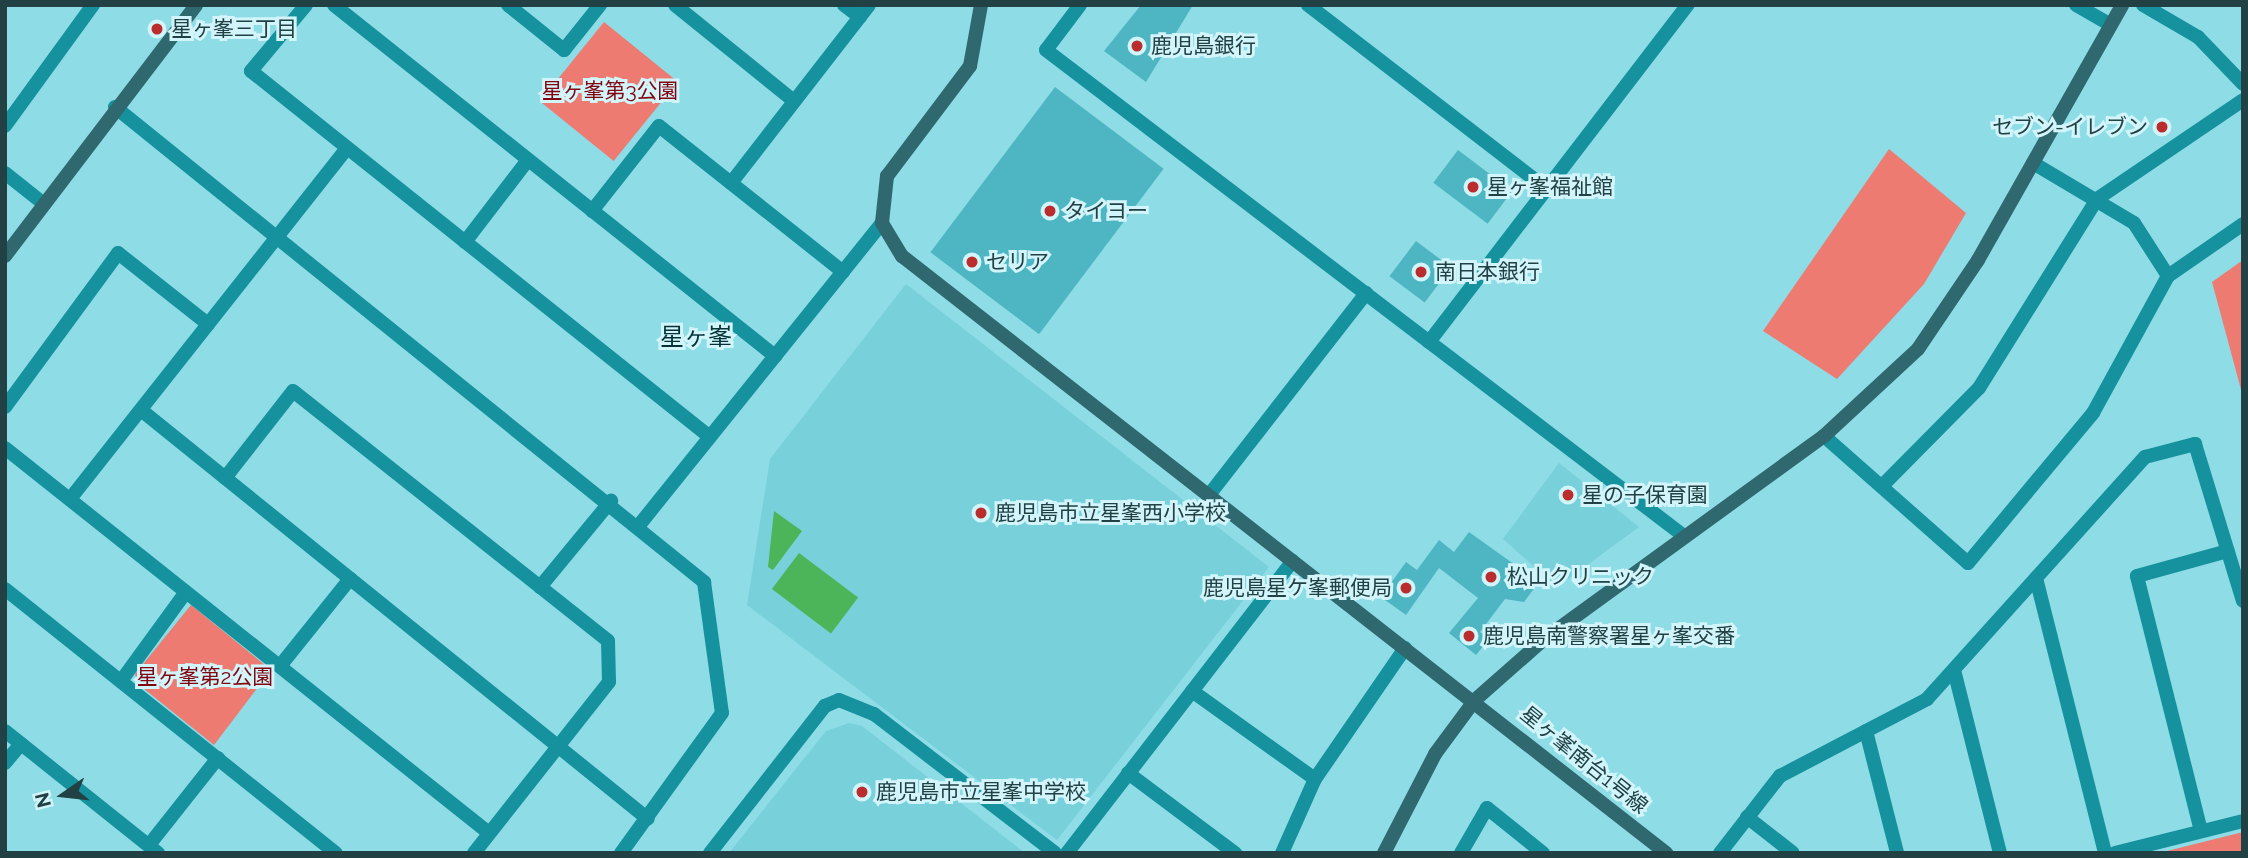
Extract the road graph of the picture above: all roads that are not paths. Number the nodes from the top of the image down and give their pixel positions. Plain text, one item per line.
1 (93, 5) edge
2 (196, 5) edge
3 (306, 5) edge
4 (334, 5) edge
5 (508, 5) edge
6 (600, 5) edge
7 (675, 5) edge
8 (844, 5) edge
9 (869, 5) edge
10 (981, 5) edge
11 (1080, 5) edge
12 (1308, 5) edge
13 (1688, 5) edge
14 (2076, 5) edge
15 (2122, 5) edge
16 (2143, 5) edge
17 (860, 17) junction
18 (2111, 25) junction
19 (2243, 84) edge
20 (2243, 100) edge
21 (794, 101) junction
22 (115, 107) junction
23 (5, 126) edge
24 (347, 148) junction
25 (528, 160) junction
26 (2033, 163) junction
27 (5, 173) edge
28 (731, 183) junction
29 (1547, 189) junction
30 (2097, 199) junction
31 (44, 204) junction
32 (592, 211) junction
33 (882, 223) junction
34 (2243, 224) edge
35 (278, 236) junction
36 (465, 242) junction
37 (5, 256) edge
38 (842, 272) junction
39 (2168, 276) junction
40 (1366, 293) junction
41 (208, 324) junction
42 (1429, 342) junction
43 (775, 356) junction
44 (5, 407) edge
45 (141, 410) junction
46 (1824, 436) junction
47 (710, 437) junction
48 (5, 448) edge
49 (225, 478) junction
50 (1882, 486) junction
51 (1209, 495) junction
52 (70, 499) junction
53 (611, 501) junction
54 (640, 524) junction
55 (1684, 536) junction
56 (2228, 551) junction
57 (1293, 561) junction
58 (2036, 578) junction
59 (350, 579) junction
60 (540, 587) junction
61 (6, 590) edge
62 (186, 592) junction
63 (2243, 601) edge
64 (1405, 648) junction
65 (280, 666) junction
66 (1954, 670) junction
67 (121, 681) junction
68 (1192, 691) junction
69 (1475, 700) junction
70 (5, 731) edge
71 (1866, 731) junction
72 (21, 744) junction
73 (558, 747) junction
74 (218, 758) junction
75 (5, 763) edge
76 (1128, 773) junction
77 (1315, 779) junction
78 (1748, 817) junction
79 (648, 819) junction
80 (2243, 821) edge
81 (2201, 831) junction
82 (489, 833) junction
83 (153, 849) edge
84 (336, 853) edge
85 (474, 853) edge
86 (621, 853) edge
87 (710, 853) edge
88 (1055, 853) edge
89 (1067, 853) edge
90 (1235, 853) edge
91 (1282, 853) edge
92 (1384, 853) edge
93 (1461, 853) edge
94 (1544, 853) edge
95 (1666, 853) edge
96 (1720, 853) edge
97 (1793, 853) edge
98 (1897, 853) edge
99 (2000, 853) edge
100 (2105, 853) edge
101 (2115, 853) edge

1 - 23 street
2 - 22 street
3 - 24 street
4 - 25 street
5 - 6 street
7 - 21 street
8 - 17 street
9 - 17 street
10 - 33 street
11 - 40 street
12 - 29 street
13 - 29 street
14 - 18 street
15 - 18 street
16 - 19 street
17 - 21 street
18 - 26 street
20 - 30 street
21 - 28 street
22 - 31 street
22 - 35 street
24 - 35 street
24 - 36 street
25 - 32 street
25 - 36 street
26 - 30 street
26 - 46 street
27 - 31 street
28 - 32 street
28 - 38 street
29 - 42 street
30 - 39 street
30 - 50 street
31 - 37 street
32 - 43 street
33 - 38 street
33 - 51 street, 星ヶ峯南台1号線
34 - 39 street
35 - 41 street
35 - 53 street
36 - 47 street
38 - 43 street
39 - 50 street
40 - 42 street
40 - 51 street
41 - 44 street
41 - 45 street
42 - 55 street
43 - 47 street
45 - 49 street
45 - 52 street
46 - 50 street
46 - 55 street
47 - 54 street
48 - 52 street
49 - 59 street
49 - 60 street
51 - 57 street, 星ヶ峯南台1号線
52 - 62 street
53 - 54 street
53 - 60 street
54 - 79 street
55 - 69 street
56 - 58 street
56 - 63 street
56 - 81 street
57 - 64 street, 星ヶ峯南台1号線
57 - 68 street
58 - 66 street
58 - 100 street
59 - 65 street
59 - 73 street
60 - 73 street
61 - 67 street
62 - 65 street
62 - 67 street
64 - 69 street, 星ヶ峯南台1号線
64 - 77 street
65 - 82 street
66 - 71 street
66 - 99 street
67 - 74 street
68 - 76 street
68 - 77 street
69 - 92 street
69 - 95 street, 星ヶ峯南台1号線
70 - 72 street
71 - 78 street
71 - 98 street
72 - 75 street
72 - 83 street
73 - 79 street
73 - 82 street
74 - 83 street
74 - 84 street
76 - 89 street
76 - 90 street
77 - 91 street
78 - 96 street
78 - 97 street
79 - 86 street
80 - 81 street
81 - 101 street
82 - 85 street
87 - 88 street
93 - 94 street

